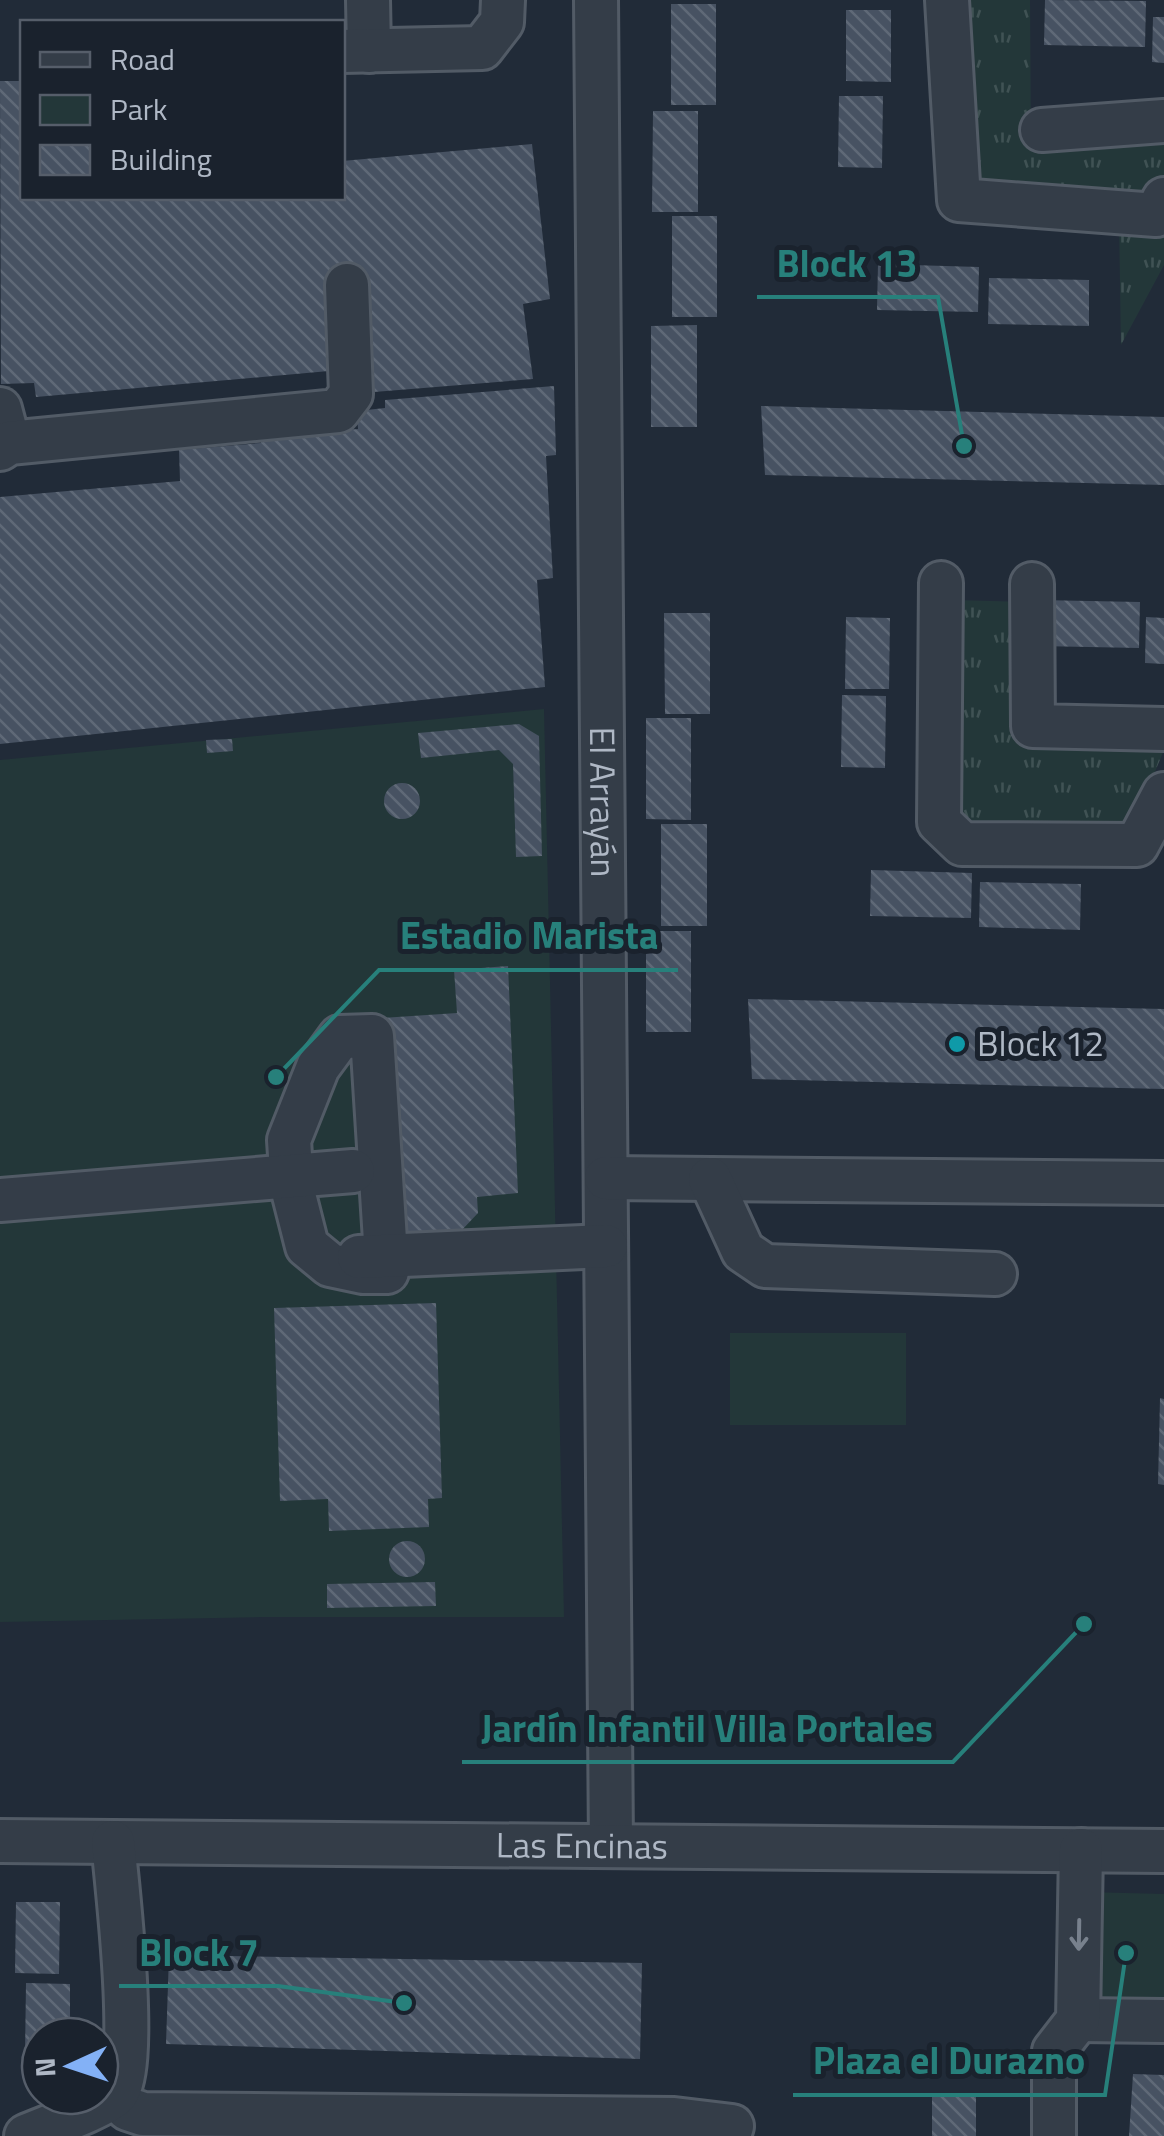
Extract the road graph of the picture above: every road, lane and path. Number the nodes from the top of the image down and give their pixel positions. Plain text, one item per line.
1 (368, 0) edge
2 (503, 0) edge
3 (596, 0) edge
4 (947, 0) edge
5 (356, 51) edge
6 (1164, 122) edge
7 (1042, 130) dead end
8 (1164, 200) edge
9 (348, 285) dead end
10 (3, 434) edge
11 (941, 583) dead end
12 (1032, 584) dead end
13 (1164, 729) edge
14 (1164, 794) edge
15 (348, 1037) junction
16 (353, 1171) junction
17 (291, 1176) junction
18 (606, 1178) junction
19 (710, 1179) junction
20 (1164, 1183) edge
21 (0, 1200) edge
22 (606, 1246) junction
23 (386, 1256) junction
24 (995, 1274) dead end
25 (0, 1841) edge
26 (113, 1842) junction
27 (611, 1846) junction
28 (1081, 1850) junction
29 (1164, 1851) edge
30 (1078, 2020) junction
31 (1164, 2022) edge
32 (120, 2088) edge
33 (120, 2102) edge
34 (71, 2116) edge
35 (26, 2136) edge
36 (729, 2136) edge
37 (1054, 2136) edge

1 - 5 street
2 - 5 street
3 - 18 street, El Arrayán
4 - 8 street
6 - 7 street
9 - 10 street
11 - 14 street
12 - 13 street
15 - 16 street
15 - 17 street
15 - 23 street
16 - 17 street
16 - 23 street
17 - 21 street
17 - 23 street
18 - 19 street
18 - 22 street, El Arrayán
19 - 20 street
19 - 24 street
22 - 23 street
22 - 27 street, El Arrayán
25 - 26 street, Las Encinas
26 - 27 street, Las Encinas
26 - 32 street
27 - 28 street, Las Encinas
28 - 29 street, Las Encinas
28 -> 30 street
30 - 31 street
30 - 37 street
33 - 36 street
34 - 35 street

